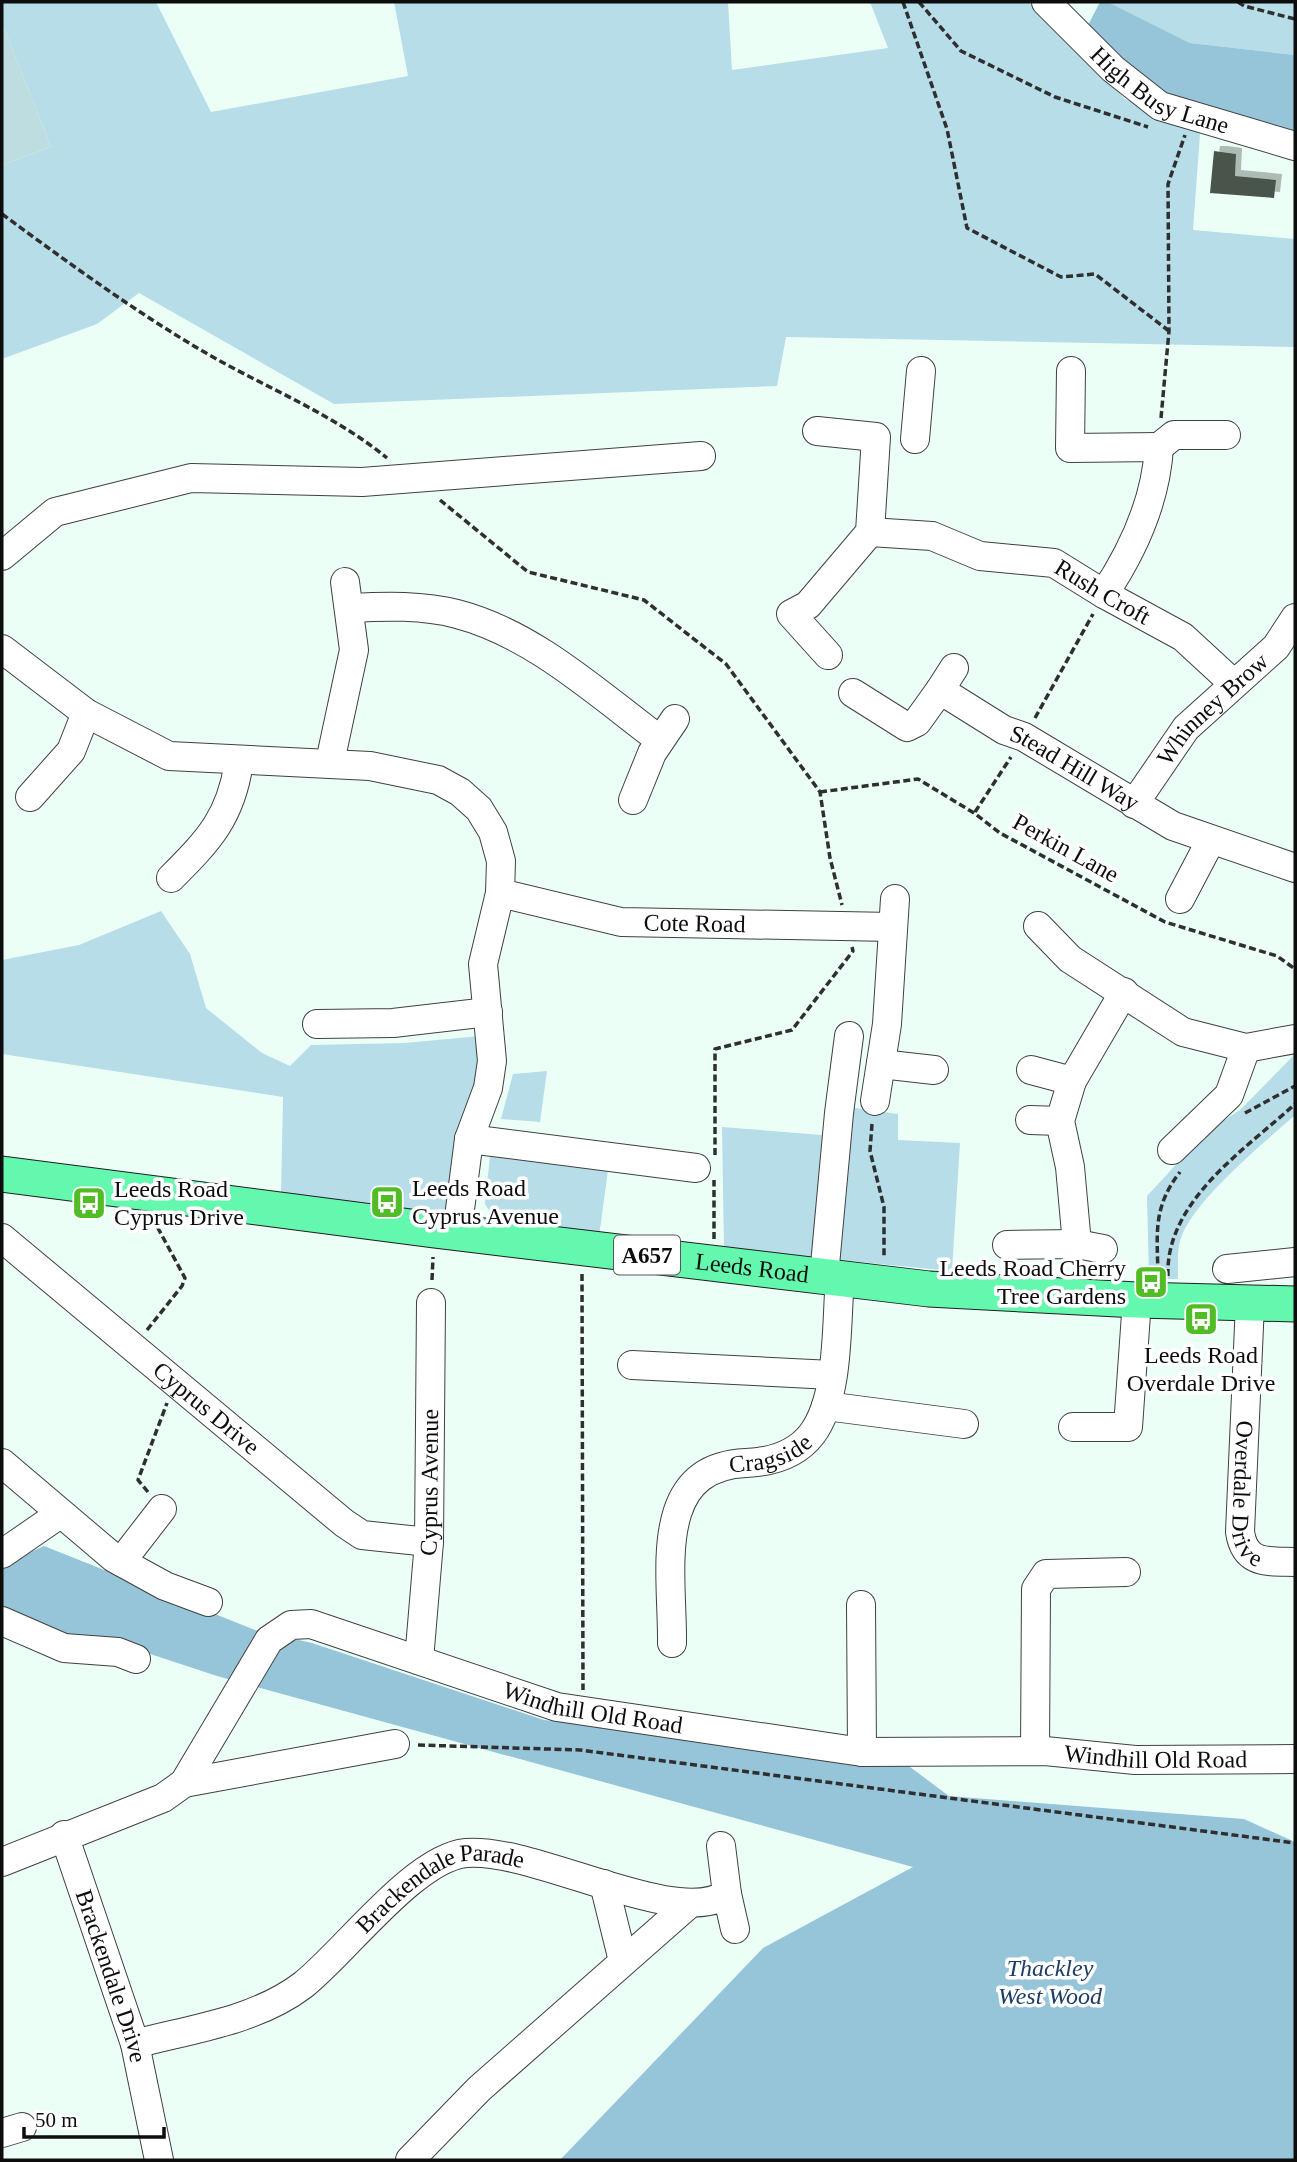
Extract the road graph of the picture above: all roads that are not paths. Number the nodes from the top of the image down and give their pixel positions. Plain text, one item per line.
1 (1046, 2) edge
2 (1295, 146) edge
3 (921, 371) dead end
4 (1071, 371) dead end
5 (817, 431) dead end
6 (1226, 435) dead end
7 (876, 438) junction
8 (1159, 447) junction
9 (701, 456) dead end
10 (870, 532) junction
11 (2, 556) edge
12 (1104, 594) junction
13 (1295, 618) edge
14 (2, 649) edge
15 (828, 655) dead end
16 (1234, 684) junction
17 (853, 693) dead end
18 (86, 713) junction
19 (239, 762) junction
20 (330, 762) junction
21 (30, 797) dead end
22 (633, 800) dead end
23 (1134, 804) junction
24 (1211, 840) junction
25 (1295, 868) edge
26 (171, 878) dead end
27 (500, 894) junction
28 (895, 899) dead end
29 (1180, 899) dead end
30 (1038, 926) dead end
31 (893, 927) junction
32 (1124, 992) junction
33 (488, 1012) junction
34 (317, 1024) dead end
35 (849, 1036) dead end
36 (1295, 1039) edge
37 (1246, 1048) junction
38 (881, 1064) junction
39 (934, 1070) dead end
40 (1031, 1070) dead end
41 (1072, 1081) junction
42 (875, 1101) road end
43 (1030, 1120) dead end
44 (1060, 1122) junction
45 (469, 1139) junction
46 (1181, 1157) road end
47 (696, 1168) dead end
48 (2, 1174) edge
49 (446, 1232) junction
50 (2, 1238) edge
51 (1007, 1245) dead end
52 (1295, 1262) edge
53 (1227, 1269) dead end
54 (832, 1277) junction
55 (1155, 1301) junction
56 (431, 1303) road end
57 (1250, 1303) junction
58 (1295, 1304) edge
59 (632, 1365) dead end
60 (832, 1375) junction
61 (826, 1406) junction
62 (964, 1424) dead end
63 (1073, 1427) dead end
64 (2, 1463) edge
65 (162, 1510) road end
66 (60, 1514) junction
67 (429, 1542) junction
68 (2, 1553) edge
69 (121, 1562) junction
70 (1295, 1562) edge
71 (1126, 1572) dead end
72 (208, 1602) dead end
73 (861, 1605) dead end
74 (2, 1620) edge
75 (672, 1643) dead end
76 (136, 1660) dead end
77 (419, 1660) junction
78 (394, 1744) road end
79 (1035, 1751) junction
80 (862, 1752) junction
81 (1295, 1759) edge
82 (184, 1783) junction
83 (64, 1835) junction
84 (721, 1846) dead end
85 (2, 1863) edge
86 (604, 1884) junction
87 (727, 1894) junction
88 (688, 1905) junction
89 (735, 1929) dead end
90 (622, 1961) junction
91 (135, 2044) junction
92 (159, 2160) edge
93 (410, 2160) edge

1 - 2 street, High Busy Lane
3 - 7 street
4 - 8 street
5 - 7 street
6 - 8 street
7 - 10 street
8 - 12 street
9 - 11 street
10 - 12 street, Rush Croft
10 - 15 street
12 - 16 street, Rush Croft
13 - 16 street, Whinney Brow
14 - 18 street
16 - 23 street, Whinney Brow
17 - 23 street, Stead Hill Way
18 - 19 street
18 - 21 street
19 - 20 street
19 - 26 street
20 - 22 street
20 - 27 street
23 - 24 street, Stead Hill Way
24 - 25 street, Stead Hill Way
24 - 29 street
27 - 31 street, Cote Road
27 - 33 street
28 - 31 street
30 - 32 street
31 - 38 street
32 - 37 street
32 - 41 street
33 - 34 street
33 - 45 street
35 - 54 street, Cragside
36 - 37 street
37 - 46 street
38 - 39 street
38 - 42 street
40 - 41 street
41 - 44 street
43 - 44 street
44 - 51 street
45 - 47 street
45 - 49 street
48 - 49 main road, Leeds Road / A657
49 - 54 main road, Leeds Road / A657
50 - 67 street, Cyprus Drive
52 - 53 street
54 - 55 main road, Leeds Road / A657
54 - 60 street, Cragside
55 - 57 main road, Leeds Road / A657
55 - 63 street
56 - 67 street, Cyprus Avenue
57 - 58 main road, Leeds Road / A657
57 - 70 street, Overdale Drive
59 - 60 street
60 - 61 street, Cragside
61 - 62 street
61 - 75 street, Cragside
64 - 66 street
65 - 69 street
66 - 68 street
66 - 69 street
67 - 77 street, Cyprus Avenue
69 - 72 street
71 - 79 street
73 - 80 street
74 - 76 street
77 - 80 street, Windhill Old Road
77 - 82 street, Windhill Old Road
78 - 82 street
79 - 80 street, Windhill Old Road
79 - 81 street, Windhill Old Road
82 - 83 street, Windhill Old Road
83 - 85 street, Windhill Old Road
83 - 91 street, Brackendale Drive
84 - 87 street
86 - 88 street, Brackendale Parade
86 - 90 street
86 - 91 street, Brackendale Parade
87 - 88 street, Brackendale Parade
87 - 89 street
88 - 90 street
90 - 93 street
91 - 92 street, Brackendale Drive

